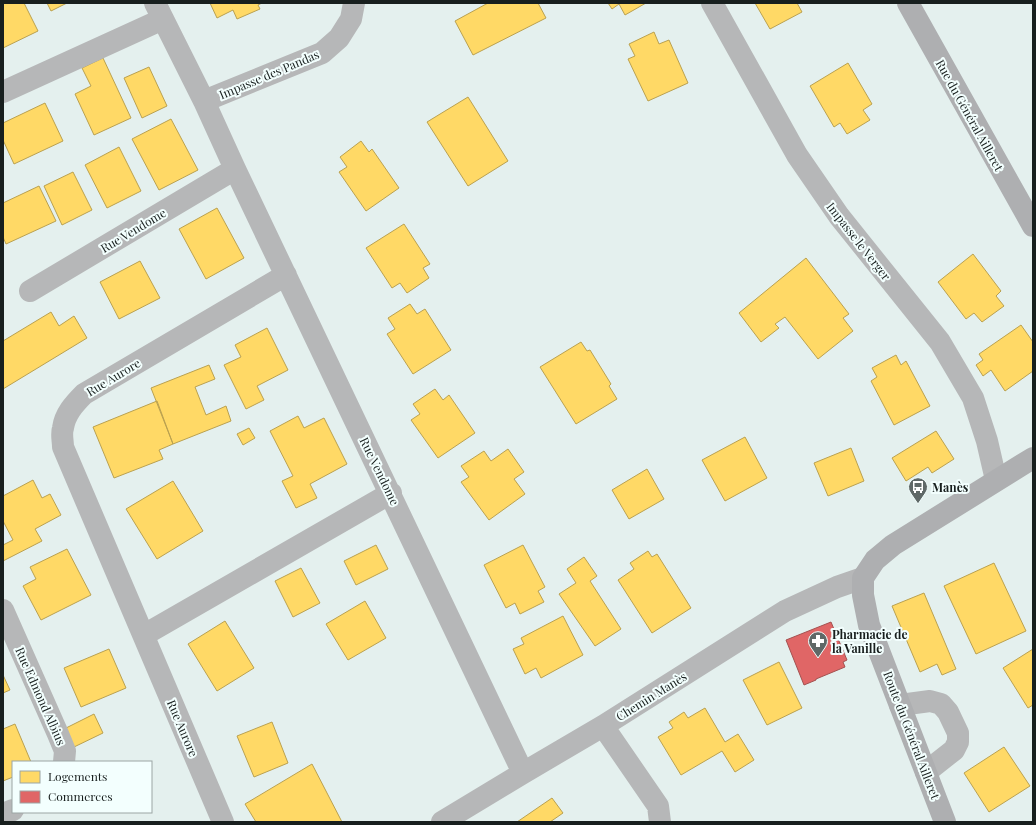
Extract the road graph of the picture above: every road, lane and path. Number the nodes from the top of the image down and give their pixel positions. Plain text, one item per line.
1 (354, 3) edge
2 (712, 3) edge
3 (908, 3) edge
4 (159, 11) edge
5 (3, 92) edge
6 (204, 101) junction
7 (236, 169) junction
8 (1033, 226) edge
9 (286, 275) junction
10 (30, 291) dead end
11 (1033, 458) edge
12 (996, 480) junction
13 (391, 493) junction
14 (863, 578) junction
15 (3, 610) edge
16 (144, 635) junction
17 (900, 705) junction
18 (603, 726) junction
19 (64, 761) edge
20 (926, 772) junction
21 (523, 773) junction
22 (223, 822) edge
23 (442, 822) edge
24 (660, 822) edge
25 (946, 822) edge

1 - 6 street, Impasse des Pandas
2 - 12 street, Impasse le Verger
3 - 8 main road, Rue du Général Ailleret
4 - 5 street, Rue Vendome
4 - 6 street, Rue Vendome
6 - 7 street, Rue Vendome
7 - 9 street, Rue Vendome
7 - 10 street, Rue Vendome
9 - 13 street, Rue Vendome
9 - 16 street, Rue Aurore
11 - 12 main road
12 - 14 main road
13 - 16 street
13 - 21 street, Rue Vendome
14 - 17 main road, Route du Général Ailleret
14 - 18 street, Chemin Manès
15 - 19 street, Rue Edmond Albius
16 - 22 street, Rue Aurore
17 - 20 main road, Route du Général Ailleret
17 - 20 street
18 - 21 street, Chemin Manès
18 - 24 street
20 - 25 main road, Route du Général Ailleret
21 - 23 street, Chemin Manès

